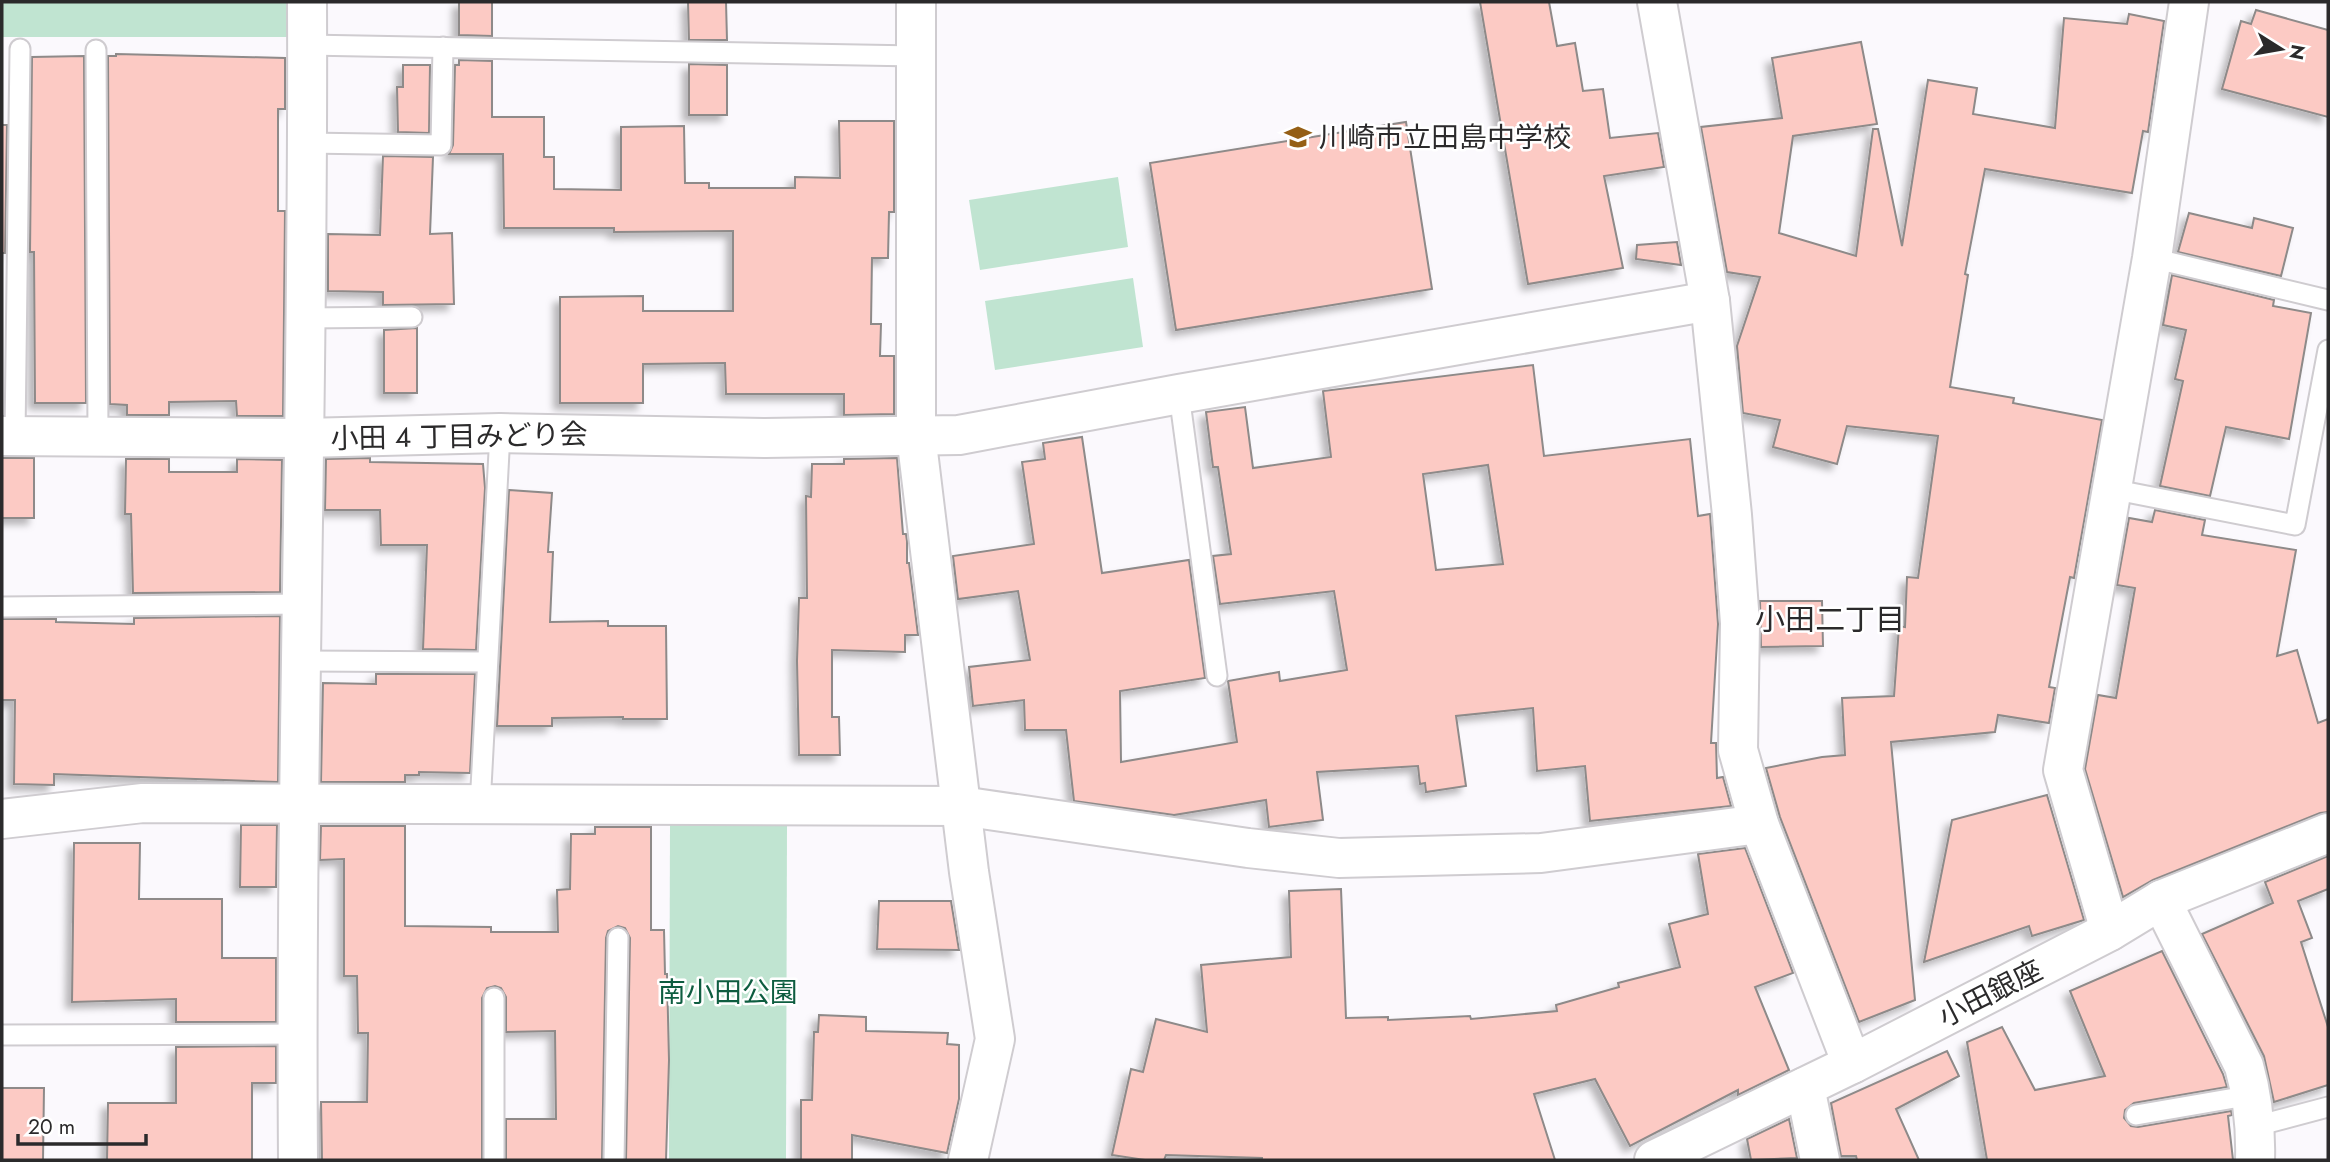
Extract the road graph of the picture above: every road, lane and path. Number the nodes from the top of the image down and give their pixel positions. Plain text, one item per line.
1 (307, 2) edge
2 (916, 2) edge
3 (1657, 2) edge
4 (1675, 2) edge
5 (2189, 2) edge
6 (307, 45) junction
7 (443, 47) junction
8 (20, 49) dead end
9 (96, 50) dead end
10 (916, 56) junction
11 (306, 143) junction
12 (2152, 258) junction
13 (2328, 300) edge
14 (1710, 301) junction
15 (412, 317) dead end
16 (305, 318) junction
17 (2328, 350) edge
18 (1178, 394) junction
19 (500, 433) junction
20 (916, 435) junction
21 (9, 436) edge
22 (98, 436) junction
23 (304, 439) junction
24 (2111, 489) junction
25 (303, 604) junction
26 (2, 607) edge
27 (302, 661) junction
28 (487, 662) junction
29 (1217, 676) dead end
30 (300, 803) junction
31 (480, 806) junction
32 (961, 806) junction
33 (2, 819) edge
34 (1759, 824) junction
35 (2328, 833) edge
36 (2161, 900) junction
37 (2110, 931) junction
38 (618, 939) dead end
39 (494, 998) dead end
40 (297, 1034) junction
41 (2, 1035) edge
42 (1852, 1064) junction
43 (1805, 1087) junction
44 (2328, 1107) edge
45 (2136, 1115) dead end
46 (2254, 1127) edge
47 (298, 1160) edge
48 (494, 1160) edge
49 (614, 1160) edge
50 (968, 1160) edge
51 (1654, 1160) edge
52 (1820, 1160) edge

1 - 6 street
2 - 10 street
3 - 4 street
3 - 14 street
5 - 12 street
6 - 7 lane
6 - 11 street
7 - 10 lane
7 - 11 lane
8 - 21 lane
9 - 22 lane
10 - 20 street
11 - 16 street
12 - 13 lane
12 - 24 street
14 - 18 street, 小田 4 丁目みどり会
14 - 34 street
15 - 16 lane
16 - 23 street
17 - 24 lane
18 - 20 street, 小田 4 丁目みどり会
18 - 29 lane
19 - 20 street, 小田 4 丁目みどり会
19 - 23 street, 小田 4 丁目みどり会
19 - 28 lane
20 - 32 street
21 - 22 street, 小田 4 丁目みどり会
22 - 23 street, 小田 4 丁目みどり会
23 - 25 street
24 - 37 street
25 - 26 lane
25 - 27 street
27 - 28 lane
27 - 30 street
28 - 31 lane
30 - 31 street
30 - 33 street
30 - 40 street
31 - 32 street
32 - 34 street
32 - 50 street
34 - 42 street
35 - 36 street, 小田銀座
36 - 37 street, 小田銀座
36 - 46 street
37 - 42 street, 小田銀座
38 - 49 lane
39 - 48 lane
40 - 41 lane
40 - 47 street
42 - 43 street, 小田銀座
43 - 51 street, 小田銀座
43 - 52 street
44 - 46 lane
45 - 46 lane

